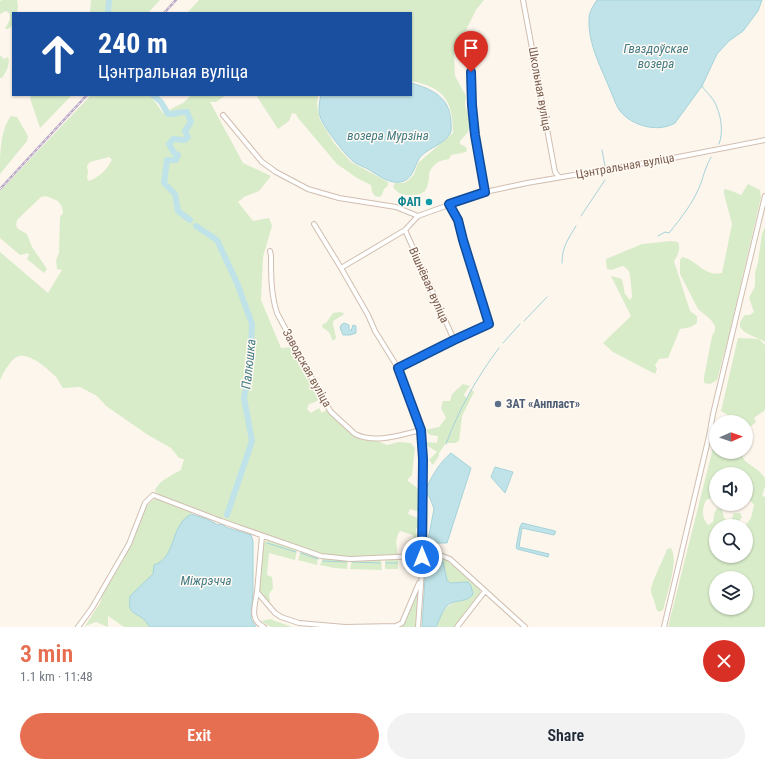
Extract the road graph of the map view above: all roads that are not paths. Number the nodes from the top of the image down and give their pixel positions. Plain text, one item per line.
1 (523, 0) edge
2 (471, 72) dead end
3 (223, 115) dead end
4 (765, 140) edge
5 (558, 177) junction
6 (485, 192) junction
7 (765, 196) edge
8 (449, 204) junction
9 (418, 216) junction
10 (314, 224) dead end
11 (405, 230) junction
12 (270, 251) dead end
13 (341, 268) junction
14 (454, 340) junction
15 (398, 368) junction
16 (421, 430) junction
17 (262, 536) junction
18 (422, 557) junction
19 (420, 579) junction
20 (485, 591) junction
21 (257, 592) junction
22 (78, 627) edge
23 (264, 627) edge
24 (418, 627) edge
25 (457, 627) edge
26 (525, 627) edge
27 (664, 627) edge

1 - 5 street, Школьная вуліца
2 - 6 street
3 - 9 street
4 - 5 street, Цэнтральная вуліца
5 - 6 street, Цэнтральная вуліца
6 - 8 street, Цэнтральная вуліца
7 - 27 street
8 - 9 street, Цэнтральная вуліца
8 - 14 street
9 - 11 street, Цэнтральная вуліца
10 - 13 street
11 - 13 street, Цэнтральная вуліца
11 - 14 street, Вішнёвая вуліца
12 - 16 street, Заводская вуліца
13 - 15 street
14 - 15 street
15 - 16 street
16 - 18 street
17 - 18 street
17 - 21 street
17 - 22 street
18 - 19 street
18 - 20 street
19 - 21 street
19 - 24 street
20 - 25 street
20 - 26 street
21 - 23 street

